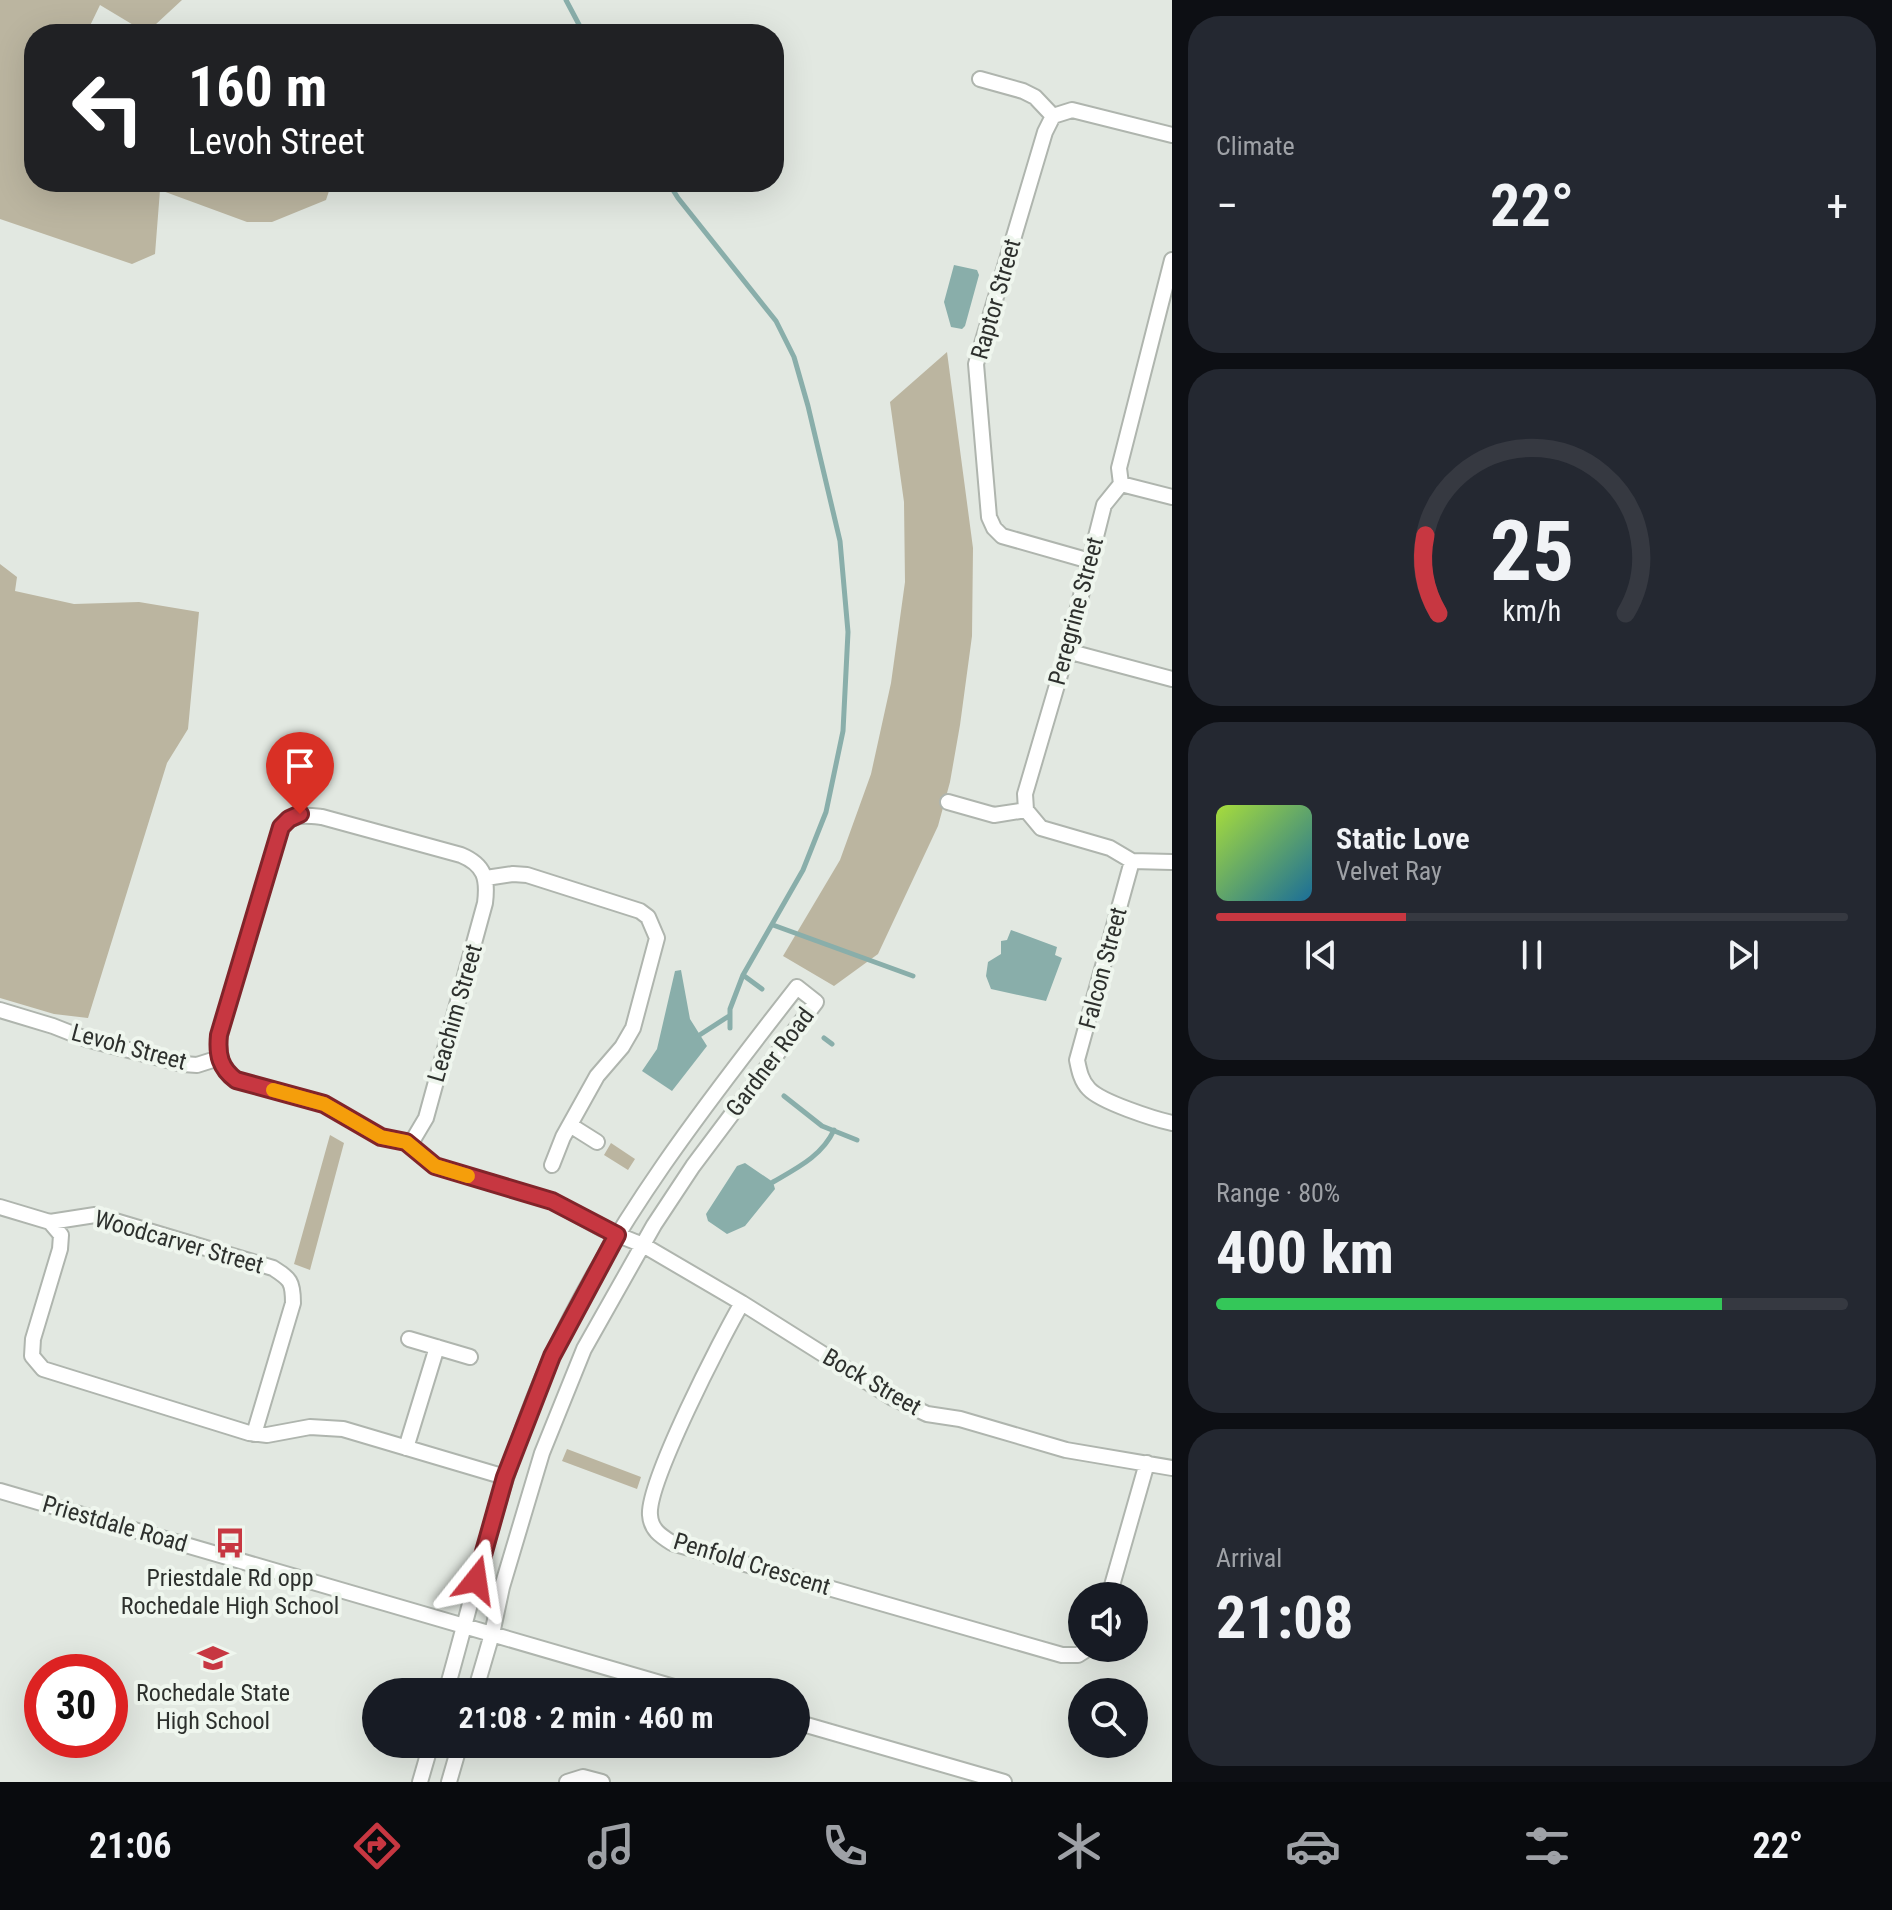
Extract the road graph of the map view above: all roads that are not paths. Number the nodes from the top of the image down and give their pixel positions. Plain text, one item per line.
1 (980, 79) dead end
2 (1053, 116) junction
3 (1172, 135) edge
4 (1172, 260) edge
5 (1165, 314) edge
6 (1121, 484) junction
7 (1172, 497) edge
8 (1090, 561) junction
9 (1067, 651) junction
10 (1172, 679) edge
11 (948, 802) dead end
12 (1026, 810) junction
13 (1132, 861) junction
14 (1172, 862) edge
15 (486, 878) junction
16 (0, 1010) edge
17 (219, 1058) junction
18 (1172, 1123) edge
19 (570, 1125) junction
20 (597, 1142) dead end
21 (410, 1145) junction
22 (552, 1165) dead end
23 (0, 1207) edge
24 (50, 1222) junction
25 (617, 1235) junction
26 (643, 1245) junction
27 (742, 1303) junction
28 (409, 1339) dead end
29 (437, 1347) junction
30 (470, 1357) dead end
31 (254, 1434) junction
32 (406, 1448) junction
33 (1147, 1463) junction
34 (1172, 1468) edge
35 (505, 1477) junction
36 (0, 1491) edge
37 (1113, 1582) edge
38 (464, 1626) junction
39 (492, 1634) junction
40 (1068, 1655) edge
41 (450, 1678) edge
42 (479, 1678) edge
43 (643, 1678) edge
44 (810, 1727) edge
45 (427, 1758) edge
46 (456, 1758) edge
47 (955, 1775) edge
48 (420, 1782) edge
49 (449, 1782) edge
50 (567, 1782) edge
51 (602, 1782) edge
52 (1004, 1782) edge

1 - 2 street
2 - 3 street
2 - 8 street, Raptor Street
4 - 5 street, Peregrine Street
5 - 6 street, Peregrine Street
6 - 7 street
6 - 8 street, Peregrine Street
8 - 9 street, Peregrine Street
9 - 10 street
9 - 12 street, Peregrine Street
11 - 12 street
12 - 13 street
13 - 14 street
13 - 18 street, Falcon Street
15 - 17 street
15 - 19 street
15 - 21 street, Leachim Street
16 - 17 street, Levoh Street
17 - 21 street, Levoh Street
19 - 20 street
19 - 22 street
21 - 25 street, Levoh Street
23 - 24 street, Woodcarver Street
24 - 31 street, Woodcarver Street
24 - 31 street, Woodcarver Street
25 - 26 street, Levoh Street
25 - 26 street, Gardner Road
25 - 35 street, Gardner Road
26 - 27 street, Bock Street
26 - 39 street, Gardner Road
27 - 33 street, Bock Street
27 - 40 street, Penfold Crescent
28 - 29 street
29 - 30 street
29 - 32 street
31 - 32 street, Woodcarver Street
32 - 35 street, Woodcarver Street
33 - 34 street, Bock Street
33 - 37 street
35 - 38 street, Gardner Road
36 - 38 street, Priestdale Road
38 - 39 street, Priestdale Road
38 - 41 street, Gardner Road
39 - 42 street, Gardner Road
39 - 43 street, Priestdale Road
44 - 47 street
45 - 48 street
46 - 49 street
47 - 52 street
50 - 51 street

